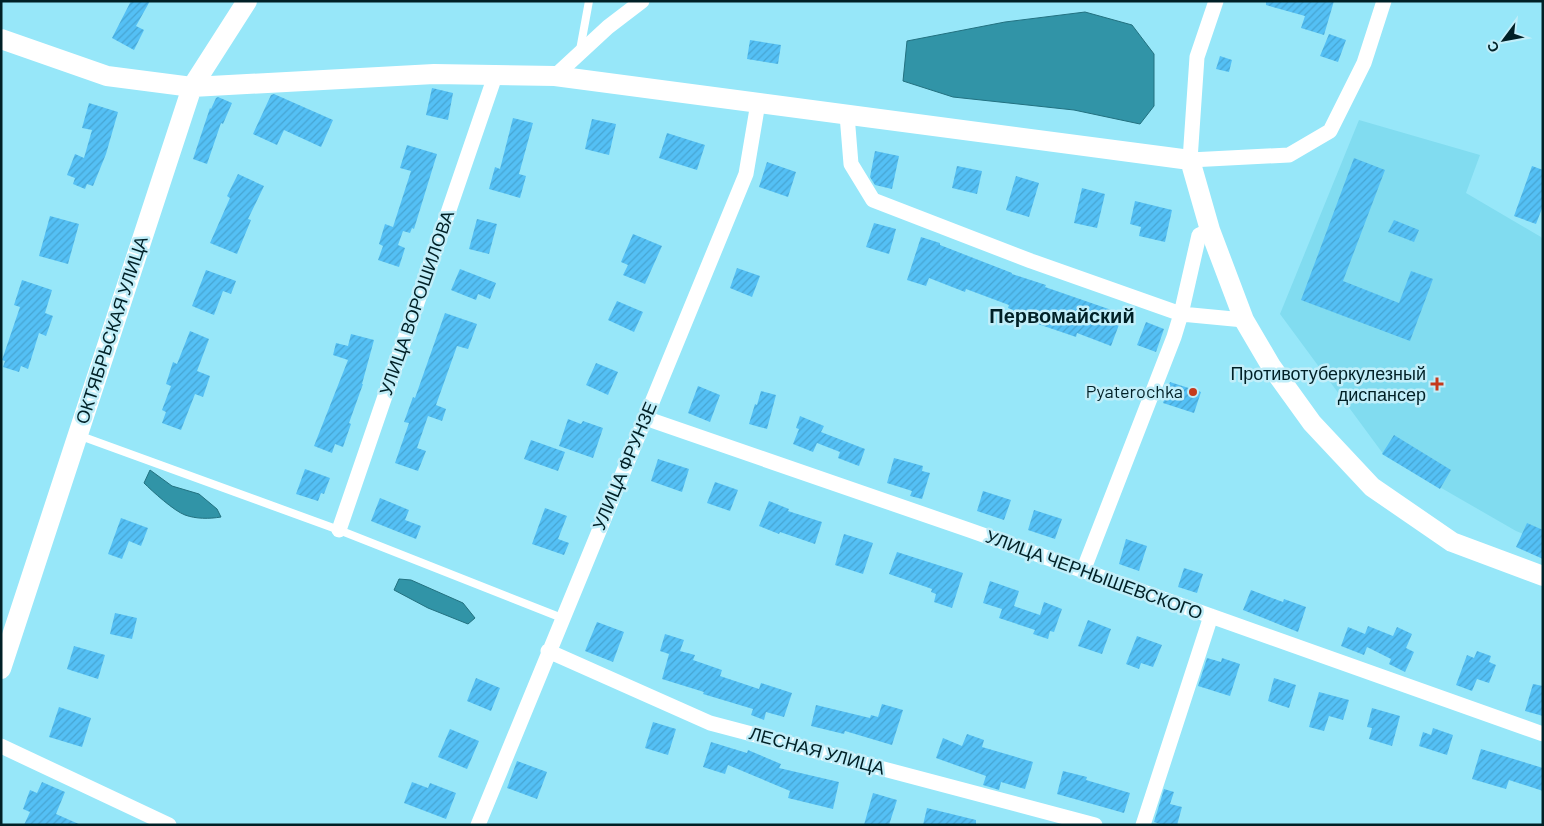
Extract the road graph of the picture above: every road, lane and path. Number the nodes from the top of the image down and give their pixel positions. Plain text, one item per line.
1 (247, 1) edge
2 (589, 1) edge
3 (642, 1) edge
4 (1216, 1) edge
5 (1384, 1) edge
6 (1, 39) edge
7 (579, 54) junction
8 (495, 76) junction
9 (555, 76) junction
10 (192, 87) junction
11 (758, 103) junction
12 (847, 115) junction
13 (1190, 160) junction
14 (1210, 230) junction
15 (1181, 314) junction
16 (1244, 320) junction
17 (645, 418) junction
18 (78, 435) junction
19 (339, 530) junction
20 (1083, 571) junction
21 (1543, 576) edge
22 (1210, 616) junction
23 (562, 618) junction
24 (548, 652) junction
25 (1, 669) edge
26 (1543, 734) edge
27 (1, 746) edge
28 (169, 825) edge
29 (478, 825) edge
30 (1095, 825) edge
31 (1143, 825) edge

1 - 10 street, ОКТЯБРЬСКАЯ УЛИЦА
2 - 7 lane
3 - 7 street
4 - 13 street
5 - 13 street
6 - 10 street
7 - 9 street
8 - 9 street
8 - 10 street
8 - 19 street, УЛИЦА ВОРОШИЛОВА
9 - 11 street
10 - 18 street, ОКТЯБРЬСКАЯ УЛИЦА
11 - 12 street
11 - 17 street, УЛИЦА ФРУНЗЕ
12 - 13 street
12 - 15 street
13 - 14 street
14 - 15 street
14 - 16 street
15 - 16 street
15 - 20 street
16 - 21 street
17 - 20 street, УЛИЦА ЧЕРНЫШЕВСКОГО
17 - 23 street, УЛИЦА ФРУНЗЕ
18 - 19 lane
18 - 25 street, ОКТЯБРЬСКАЯ УЛИЦА
19 - 23 lane
20 - 22 street, УЛИЦА ЧЕРНЫШЕВСКОГО
22 - 26 street, УЛИЦА ЧЕРНЫШЕВСКОГО
22 - 31 street
23 - 24 street, УЛИЦА ФРУНЗЕ
24 - 29 street, УЛИЦА ФРУНЗЕ
24 - 30 street, ЛЕСНАЯ УЛИЦА
27 - 28 street

